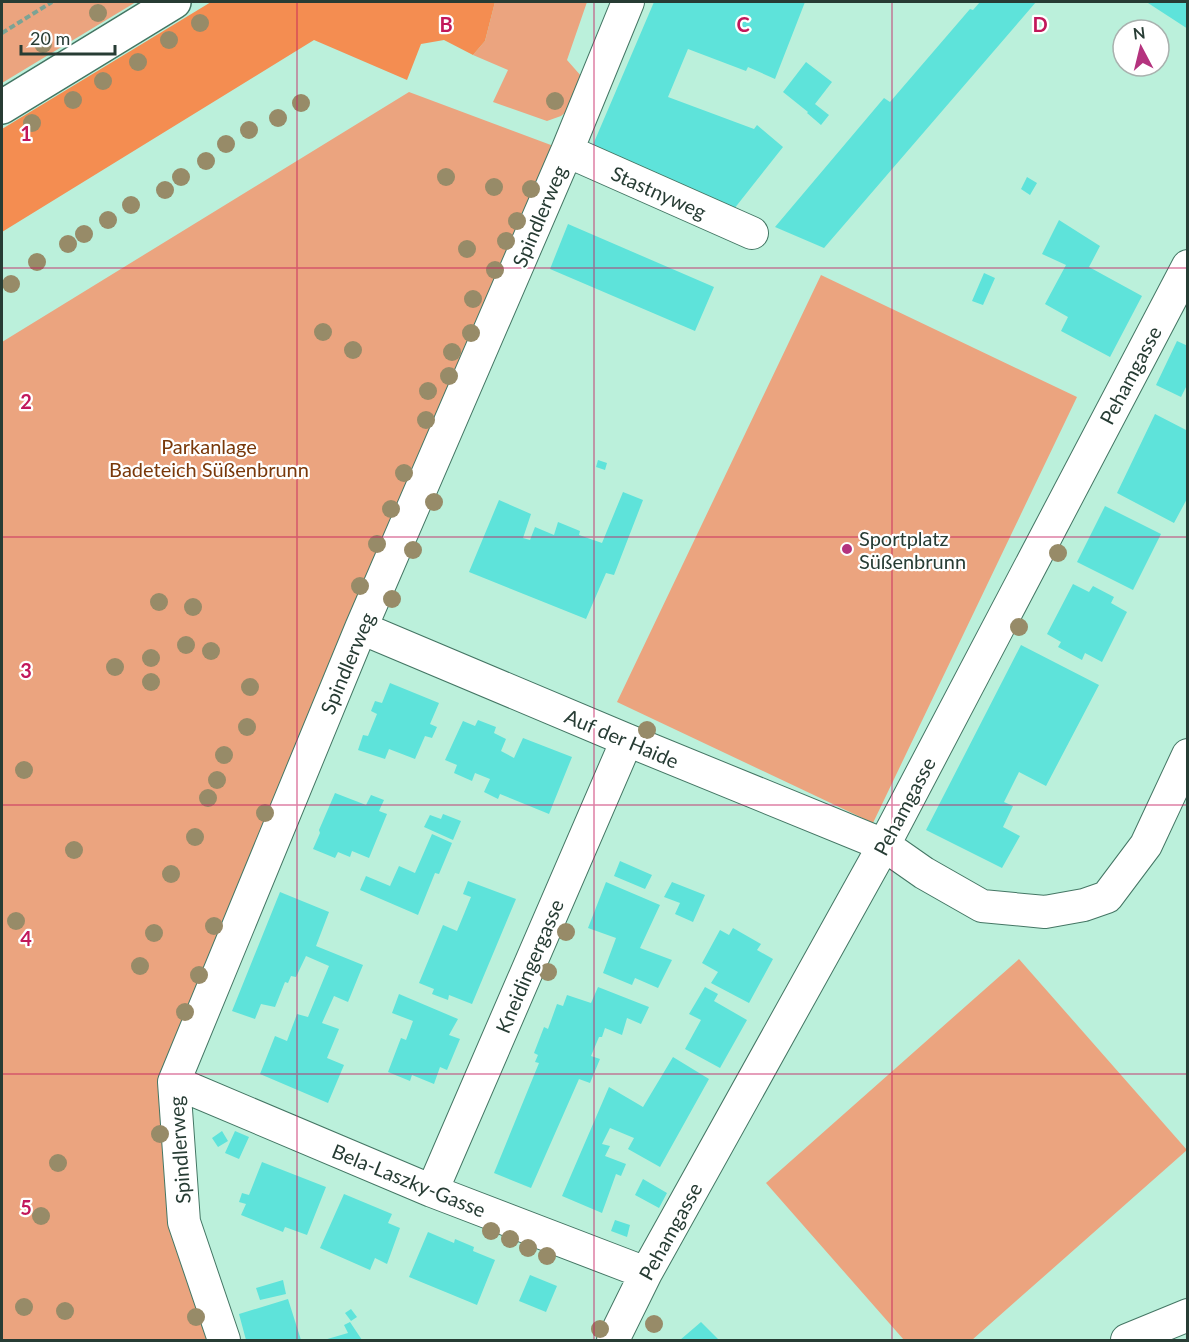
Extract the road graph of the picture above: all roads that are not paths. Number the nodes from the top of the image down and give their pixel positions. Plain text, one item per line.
1 (174, 2) edge
2 (628, 2) edge
3 (2, 106) edge
4 (567, 151) junction
5 (752, 233) dead end
6 (1188, 266) edge
7 (361, 628) junction
8 (627, 740) junction
9 (1188, 755) edge
10 (884, 844) junction
11 (174, 1082) junction
12 (432, 1191) junction
13 (646, 1273) junction
14 (1188, 1315) edge
15 (224, 1341) edge
16 (613, 1341) edge
17 (1128, 1341) edge

1 - 3 main road
2 - 4 street, Spindlerweg
4 - 5 street, Stastnyweg
4 - 7 street, Spindlerweg
6 - 10 street, Pehamgasse
7 - 8 street, Auf der Haide
7 - 11 street, Spindlerweg
8 - 10 street, Auf der Haide
8 - 12 street, Kneidingergasse
9 - 10 street, Auf der Haide
10 - 13 street, Pehamgasse
11 - 12 street, Bela-Laszky-Gasse
11 - 15 street, Spindlerweg
12 - 13 street, Bela-Laszky-Gasse
13 - 16 street, Pehamgasse
14 - 17 street

